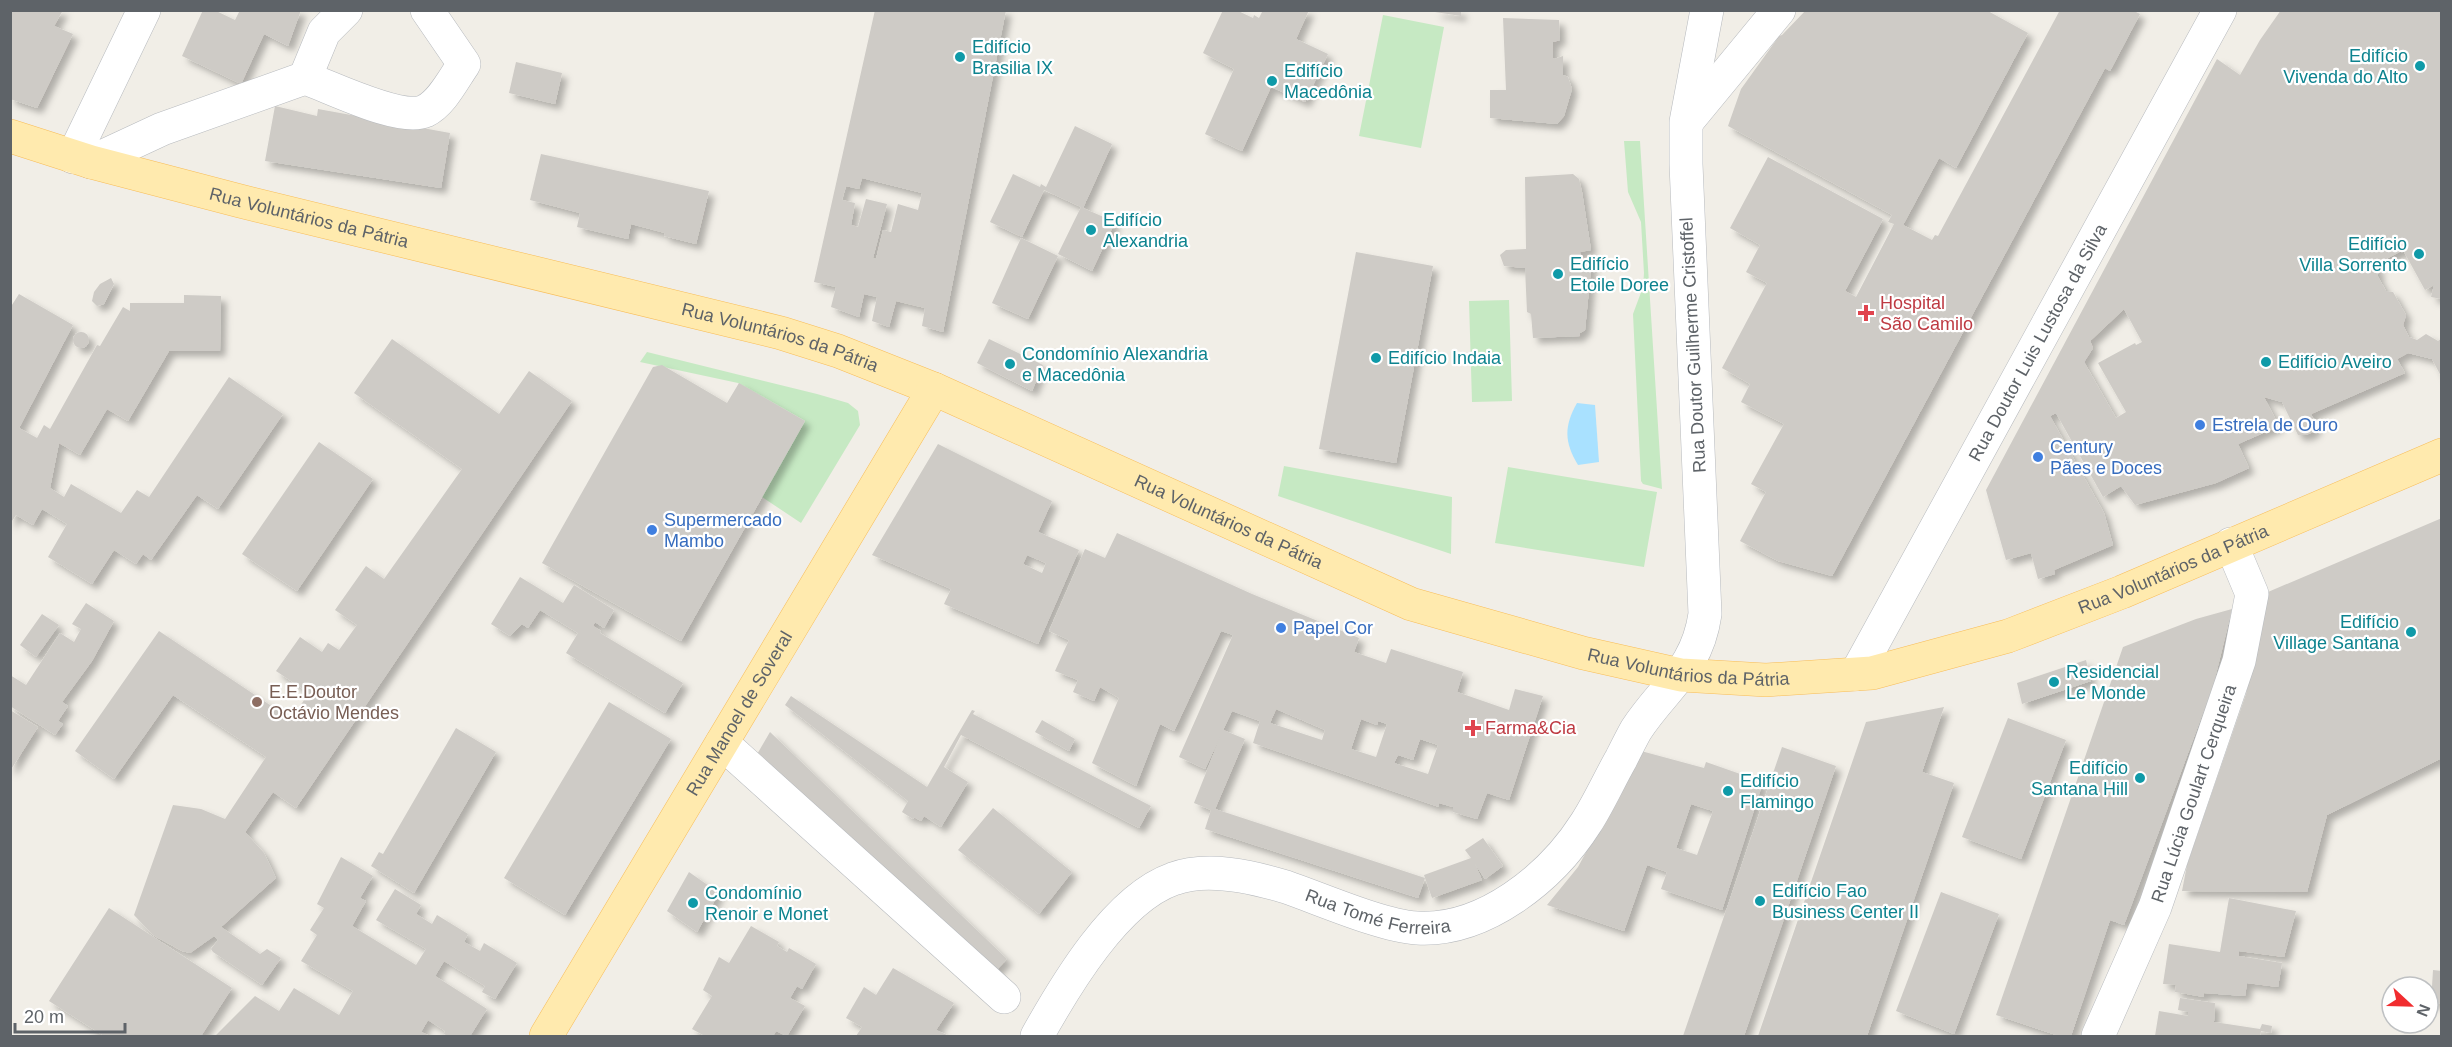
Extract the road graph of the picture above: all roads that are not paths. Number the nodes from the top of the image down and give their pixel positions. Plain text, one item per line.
1 (144, 10) edge
2 (346, 10) edge
3 (427, 10) edge
4 (1707, 10) edge
5 (1779, 10) edge
6 (2220, 10) edge
7 (305, 78) junction
8 (1686, 122) junction
9 (10, 136) edge
10 (82, 159) junction
11 (934, 389) junction
12 (2442, 455) edge
13 (2231, 544) junction
14 (1856, 674) junction
15 (1681, 675) junction
16 (722, 743) junction
17 (1004, 997) dead end
18 (546, 1036) edge
19 (1036, 1036) edge
20 (2098, 1036) edge

1 - 10 street
2 - 7 street
3 - 7 street
4 - 8 street, Rua Doutor Guilherme Cristoffel
5 - 8 street
6 - 14 street, Rua Doutor Luis Lustosa da Silva
7 - 10 street
8 - 15 street, Rua Doutor Guilherme Cristoffel
9 - 10 main road, Rua Voluntários da Pátria
10 - 11 main road, Rua Voluntários da Pátria
11 - 15 main road, Rua Voluntários da Pátria
11 - 16 main road, Rua Manoel de Soveral
12 - 13 main road, Rua Voluntários da Pátria
13 - 14 main road, Rua Voluntários da Pátria
13 - 20 street, Rua Lúcia Goulart Cerqueira
14 - 15 main road, Rua Voluntários da Pátria
15 - 19 street, Rua Tomé Ferreira
16 - 17 street
16 - 18 main road, Rua Manoel de Soveral

